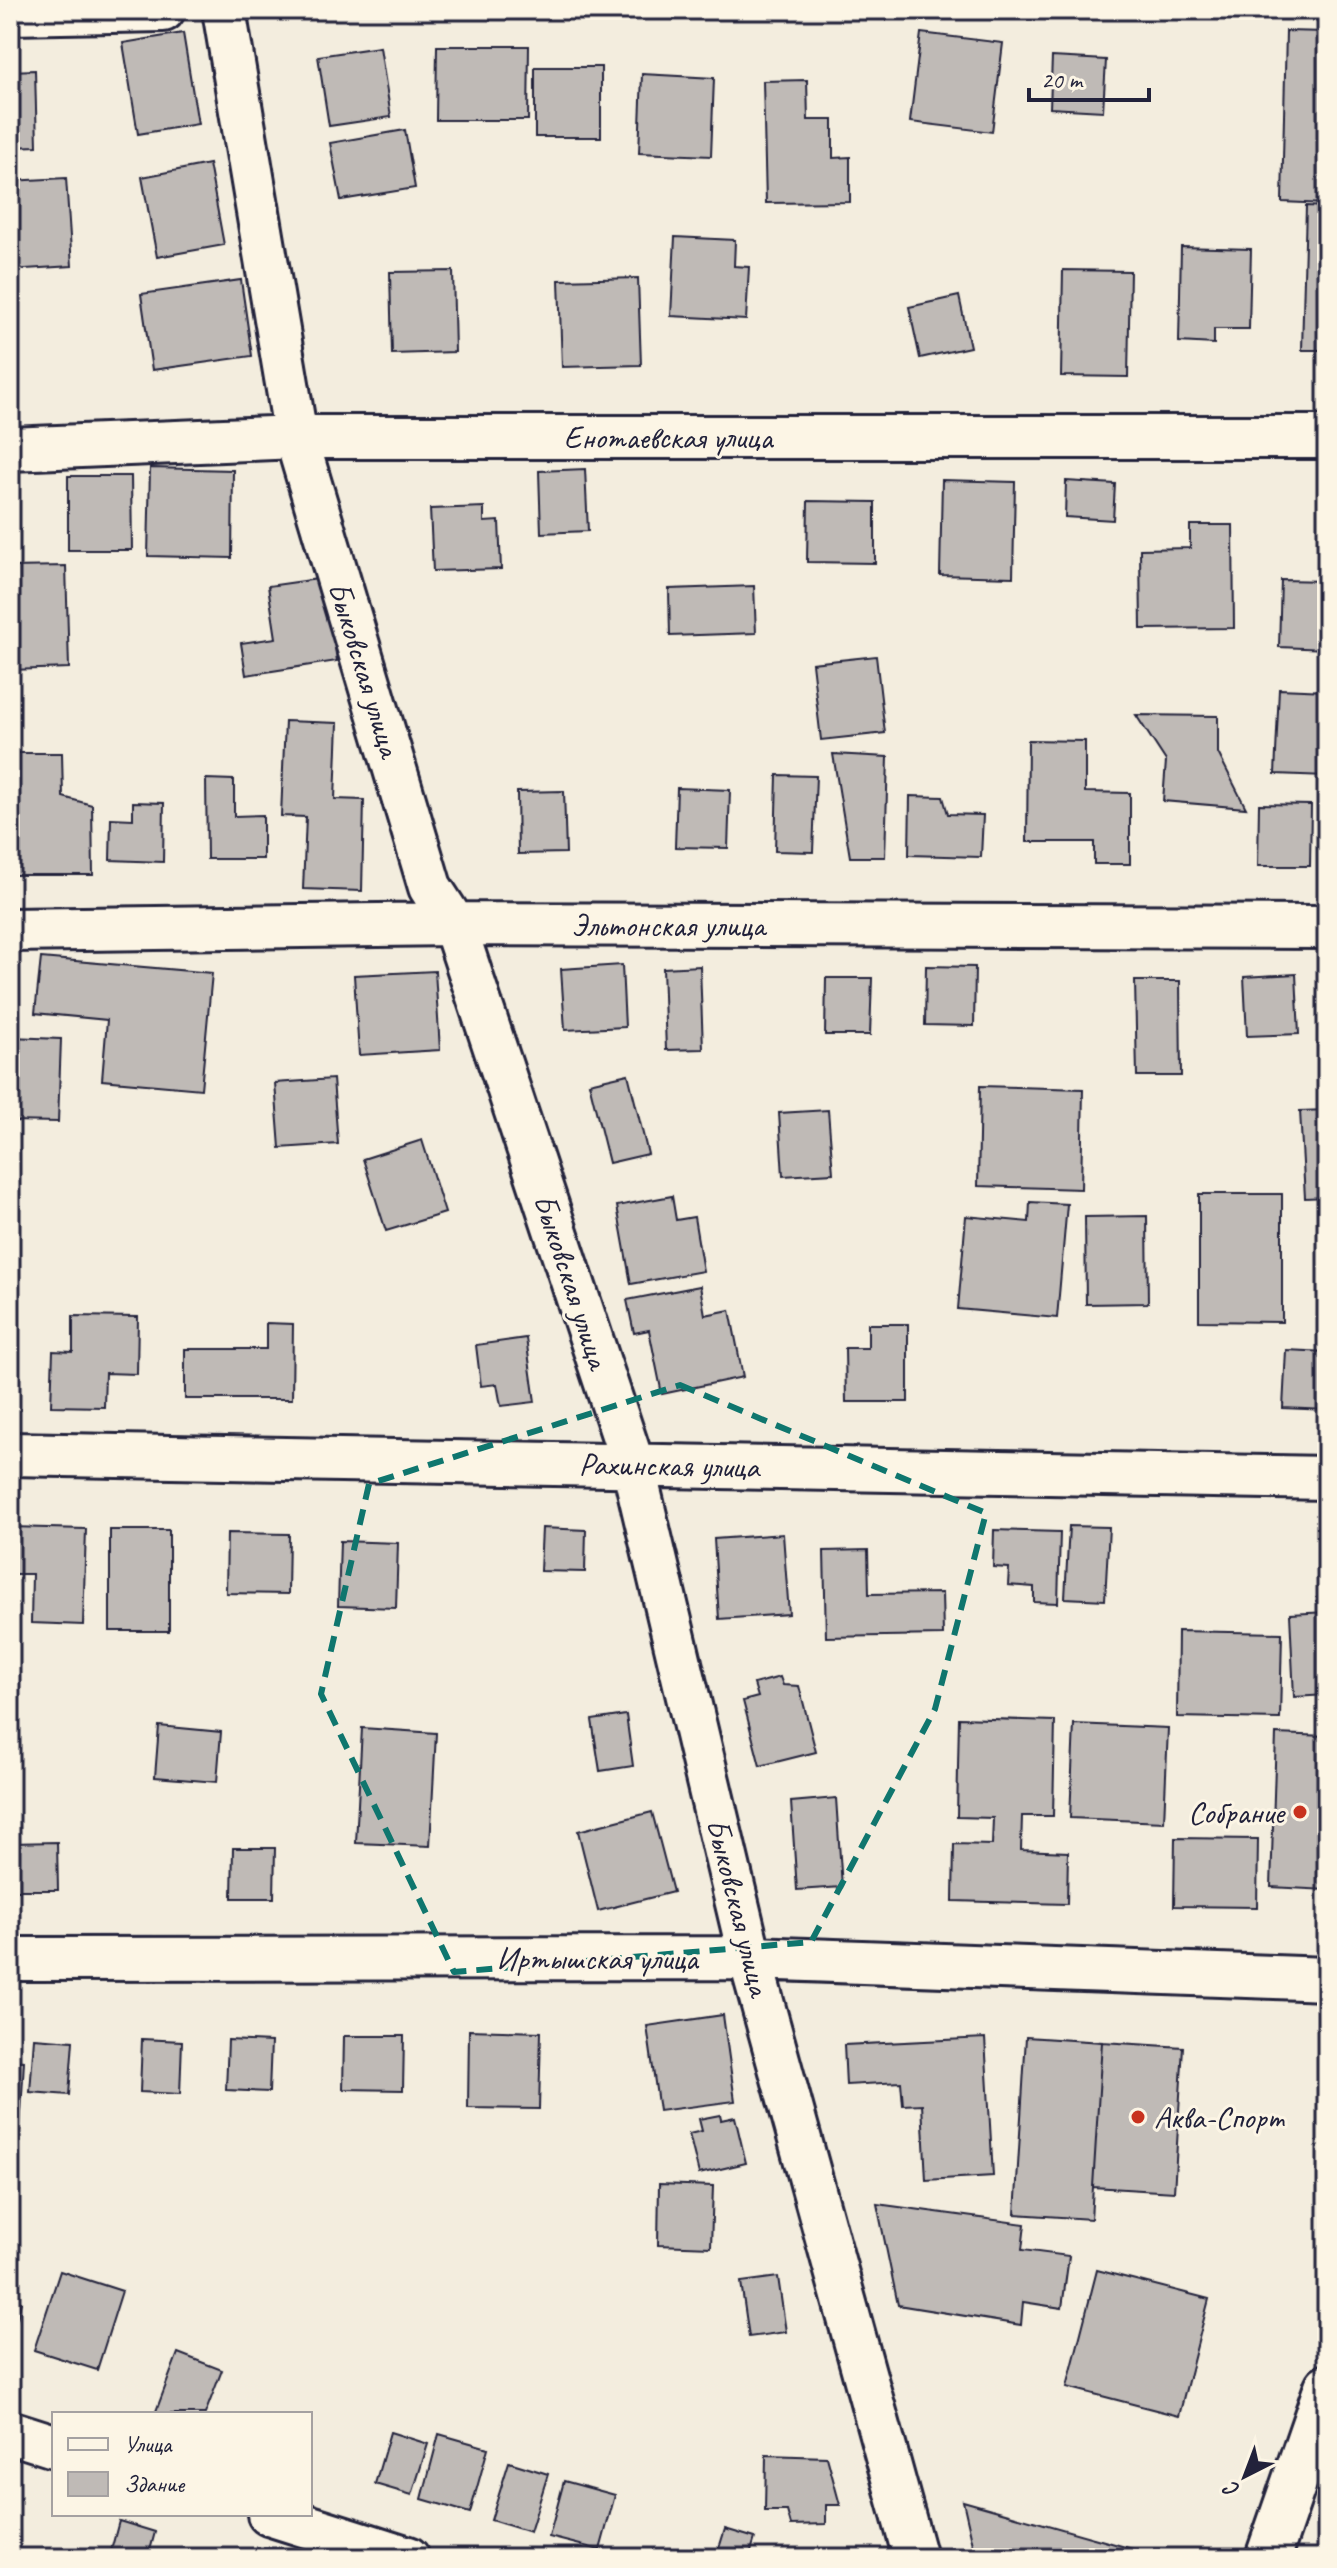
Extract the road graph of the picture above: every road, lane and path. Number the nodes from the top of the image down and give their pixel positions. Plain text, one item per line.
1 (163, 10) edge
2 (224, 10) edge
3 (10, 13) edge
4 (296, 437) junction
5 (1327, 437) edge
6 (10, 449) edge
7 (454, 924) junction
8 (1327, 927) edge
9 (10, 930) edge
10 (10, 1454) edge
11 (633, 1465) junction
12 (1327, 1478) edge
13 (750, 1958) junction
14 (10, 1959) edge
15 (1327, 1979) edge
16 (1327, 2387) edge
17 (10, 2432) edge
18 (52, 2445) edge
19 (275, 2516) edge
20 (408, 2558) edge
21 (915, 2558) edge
22 (1268, 2558) edge

1 - 3 street
2 - 4 street, Быковская улица
4 - 5 street, Енотаевская улица
4 - 6 street, Енотаевская улица
4 - 7 street, Быковская улица
7 - 8 street, Эльтонская улица
7 - 9 street, Эльтонская улица
7 - 11 street, Быковская улица
10 - 11 street, Рахинская улица
11 - 12 street, Рахинская улица
11 - 13 street, Быковская улица
13 - 14 street, Иртышская улица
13 - 15 street, Иртышская улица
13 - 21 street, Быковская улица
16 - 22 highway
17 - 18 street
19 - 20 street

